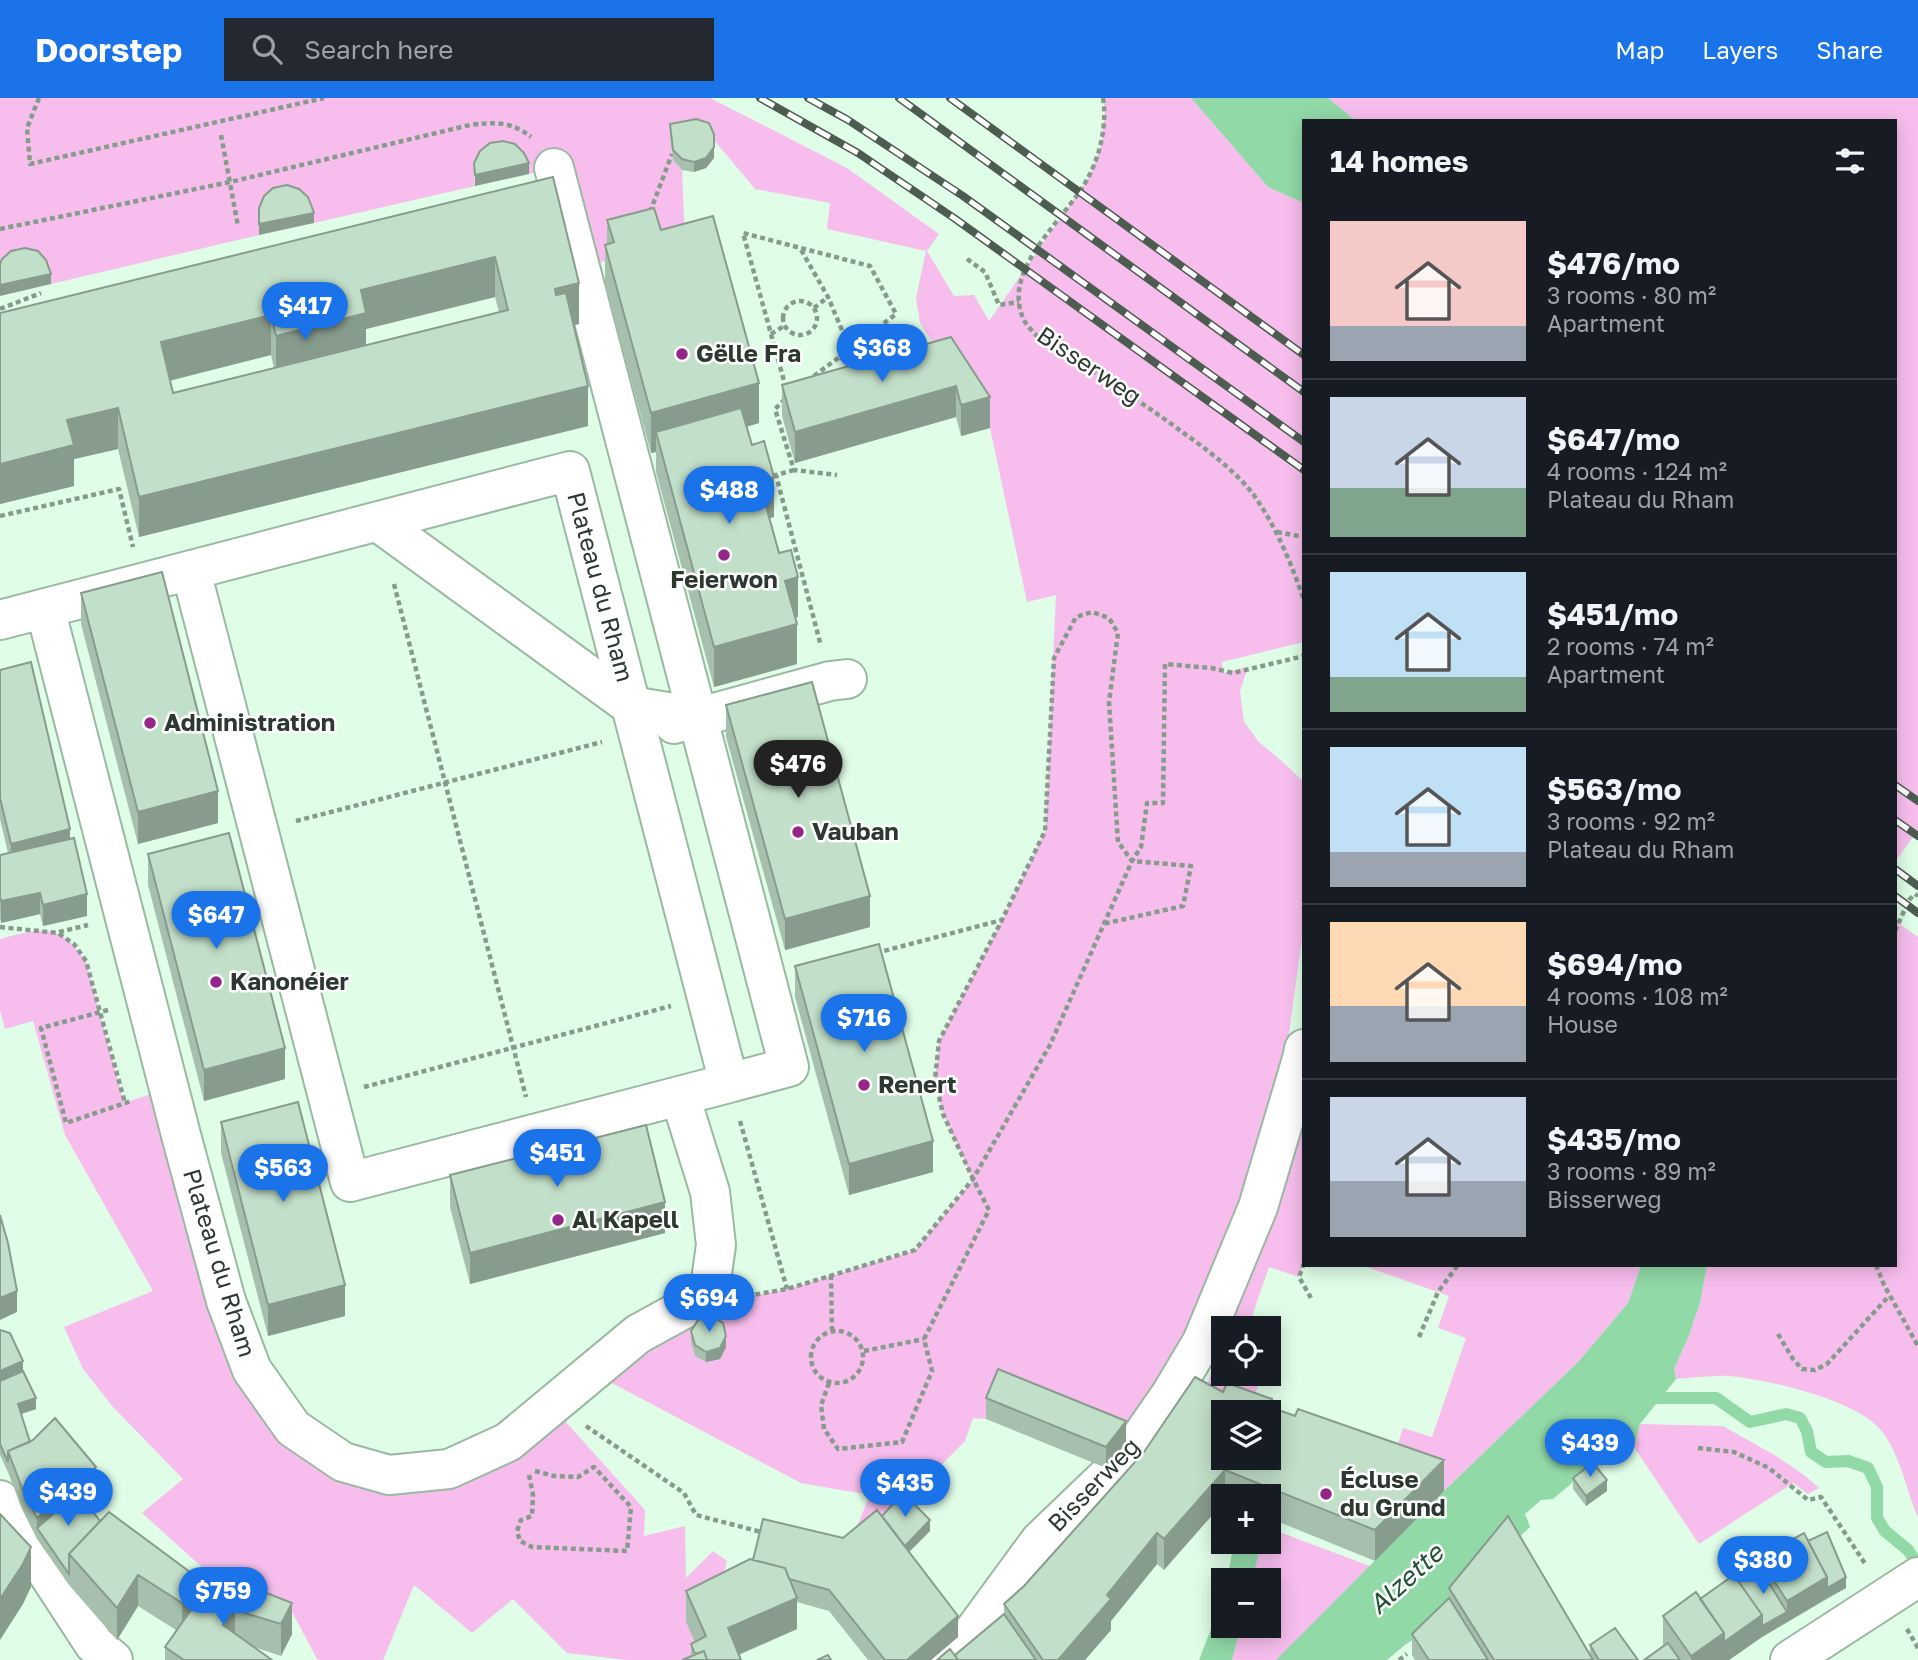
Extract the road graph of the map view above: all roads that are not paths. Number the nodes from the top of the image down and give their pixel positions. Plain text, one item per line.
1 (554, 168) road end
2 (378, 522) junction
3 (191, 571) junction
4 (45, 608) junction
5 (0, 620) edge
6 (839, 680) road end
7 (698, 717) junction
8 (634, 720) junction
9 (1302, 1059) edge
10 (729, 1083) junction
11 (680, 1096) junction
12 (0, 1500) edge
13 (1897, 1579) edge
14 (113, 1660) edge
15 (947, 1660) edge
16 (1790, 1660) edge

1 - 7 street
2 - 3 street, Plateau du Rham
2 - 8 street
2 - 8 street, Plateau du Rham
3 - 4 street, Plateau du Rham
3 - 11 street
4 - 5 street, Plateau du Rham
4 - 11 street, Plateau du Rham
6 - 7 street
7 - 8 street
7 - 10 street
8 - 10 street, Plateau du Rham
9 - 15 street, Bisserweg
10 - 11 street
12 - 14 street
13 - 16 street

